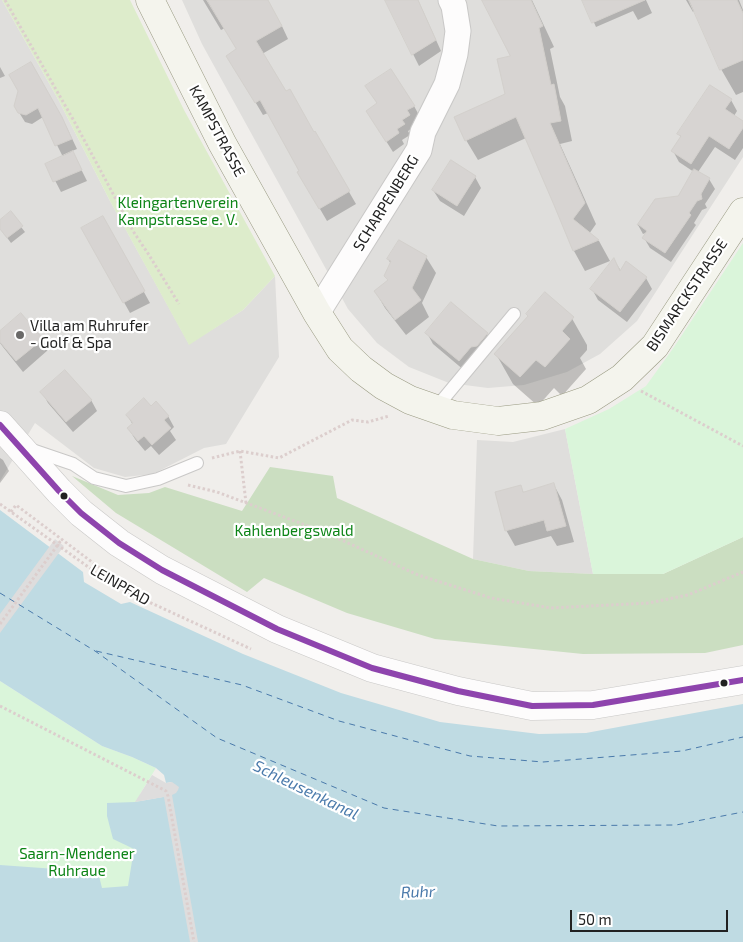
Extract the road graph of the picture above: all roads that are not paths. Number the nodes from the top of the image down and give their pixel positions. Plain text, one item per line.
1 (150, 0) edge
2 (451, 0) edge
3 (743, 212) edge
4 (317, 313) junction
5 (514, 314) dead end
6 (435, 409) junction
7 (9, 435) edge
8 (197, 463) road end
9 (743, 680) edge

1 - 4 main road, KAMPSTRASSE
2 - 4 street, SCHARPENBERG
3 - 6 main road, BISMARCKSTRASSE
4 - 6 main road, BISMARCKSTRASSE
5 - 6 lane
7 - 8 lane
7 - 9 street

